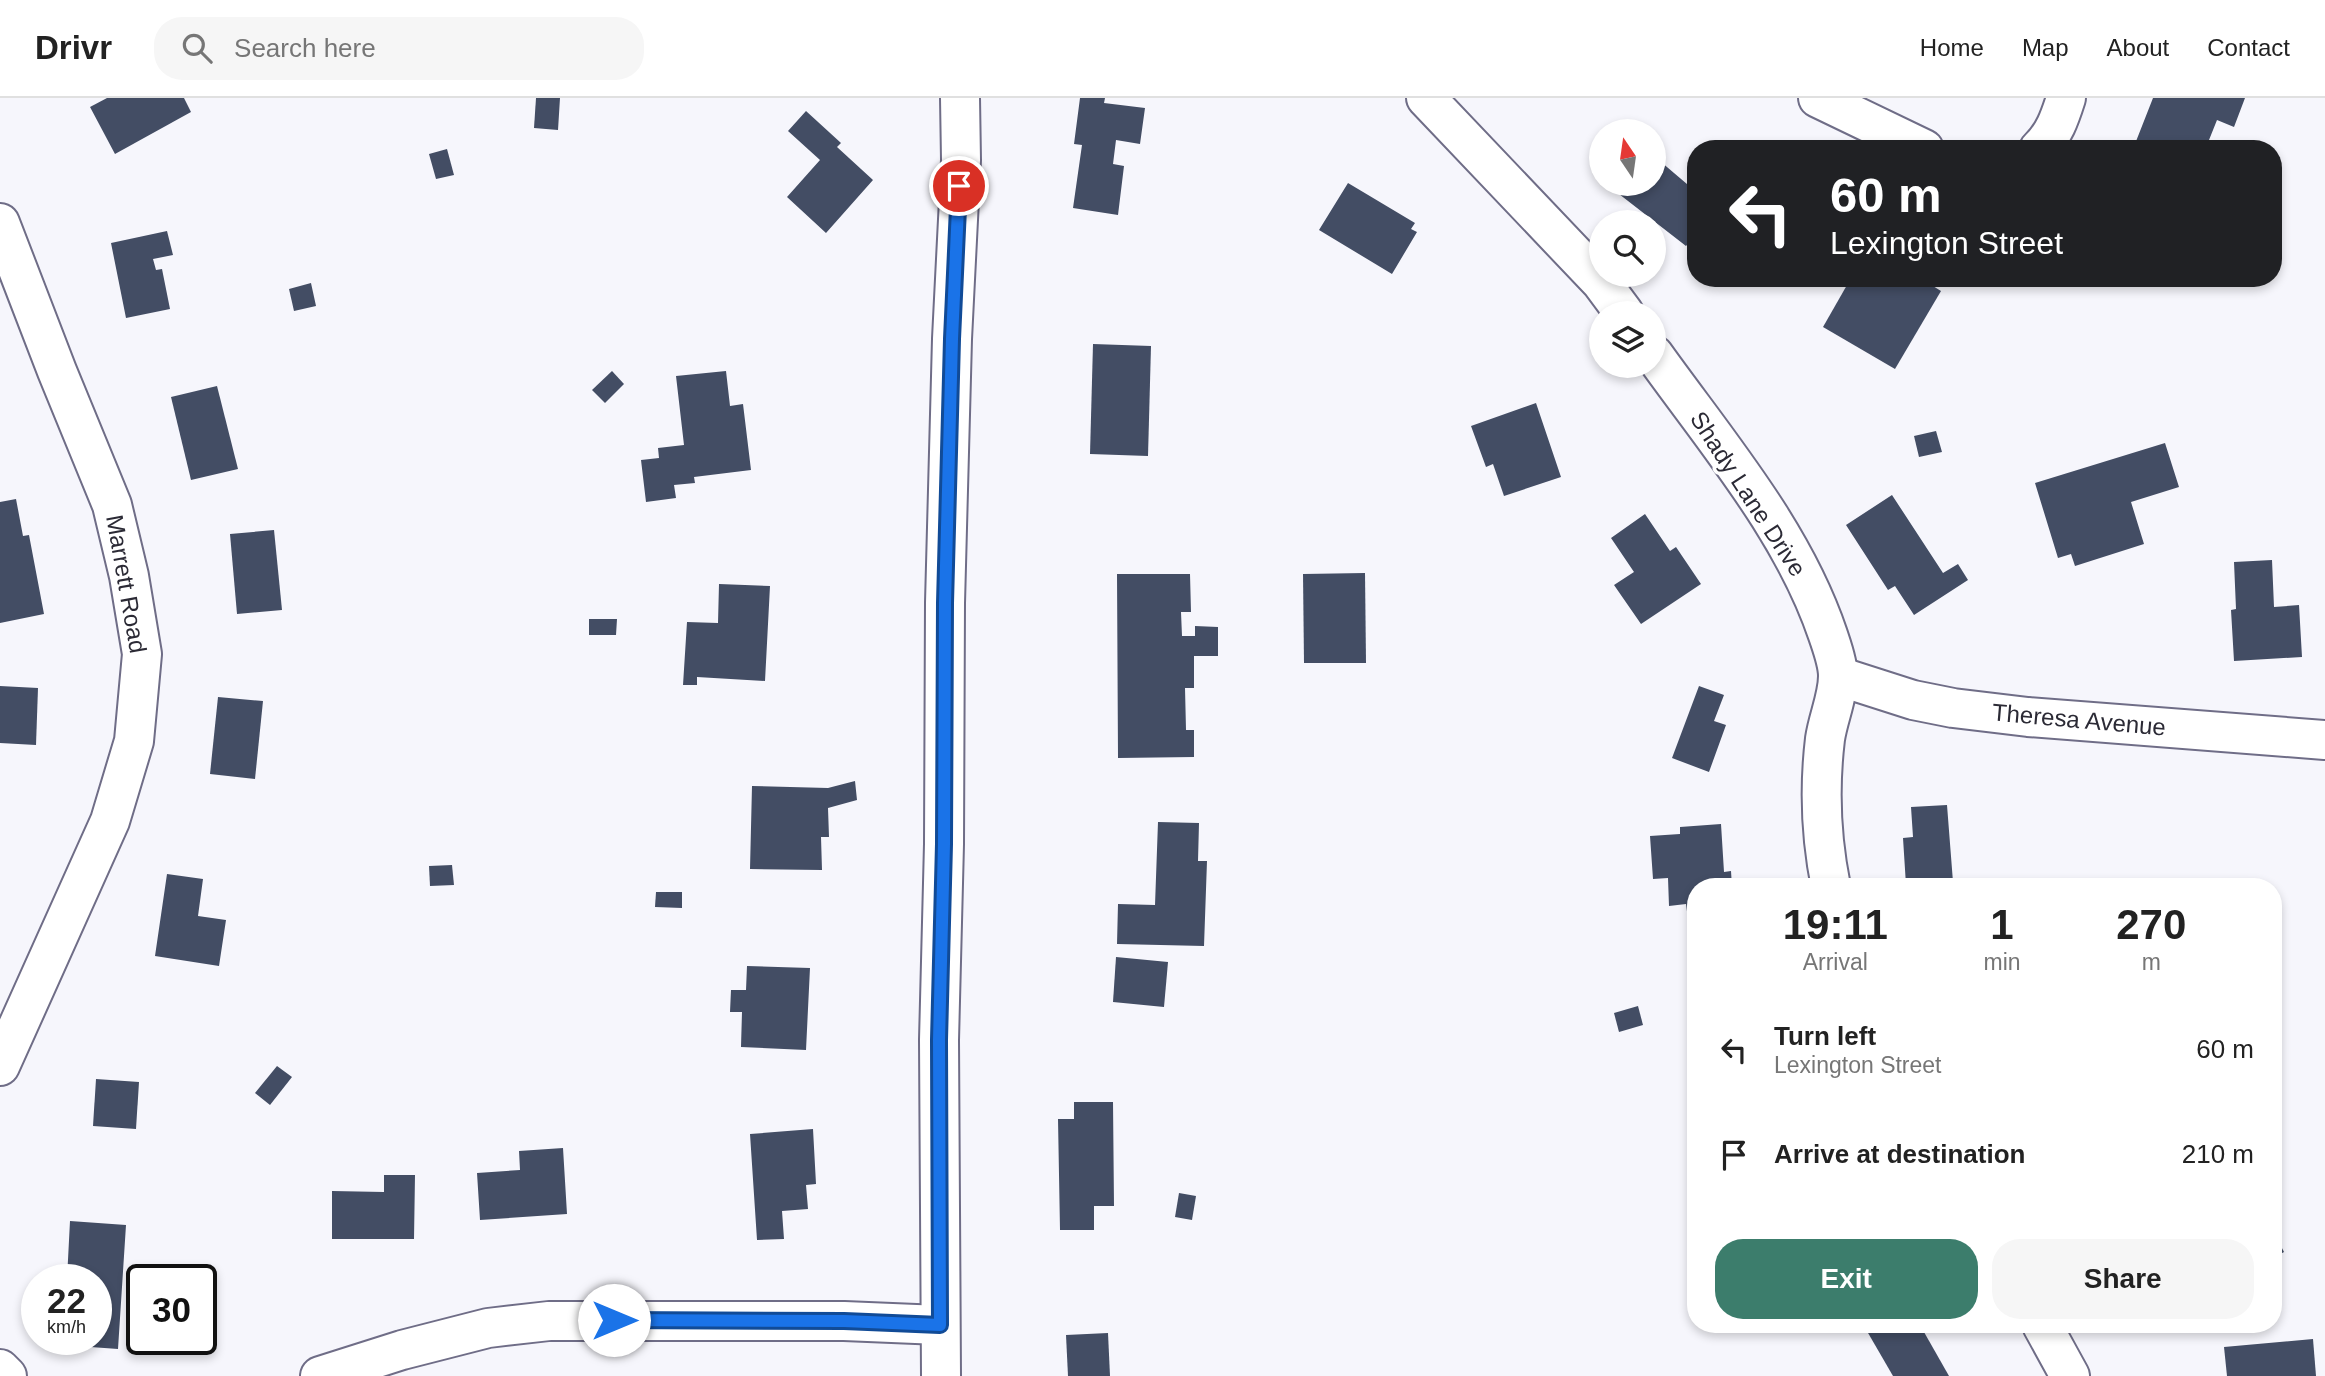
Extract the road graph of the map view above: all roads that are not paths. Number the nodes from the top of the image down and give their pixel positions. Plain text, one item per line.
1 (960, 98) edge
2 (1426, 98) edge
3 (1818, 98) edge
4 (2066, 98) edge
5 (1905, 140) edge
6 (2048, 140) edge
7 (0, 223) edge
8 (1615, 301) edge
9 (1666, 372) edge
10 (1838, 676) junction
11 (2325, 740) edge
12 (1829, 878) edge
13 (0, 1066) edge
14 (940, 1325) junction
15 (2046, 1333) edge
16 (0, 1368) edge
17 (7, 1376) edge
18 (320, 1376) edge
19 (941, 1376) edge
20 (2070, 1376) edge

1 - 14 street
2 - 8 street
3 - 5 street
4 - 6 street
7 - 13 street, Marrett Road
9 - 10 street, Shady Lane Drive
10 - 11 street, Theresa Avenue
10 - 12 street, Shady Lane Drive
14 - 18 street
14 - 19 street
15 - 20 street
16 - 17 street

